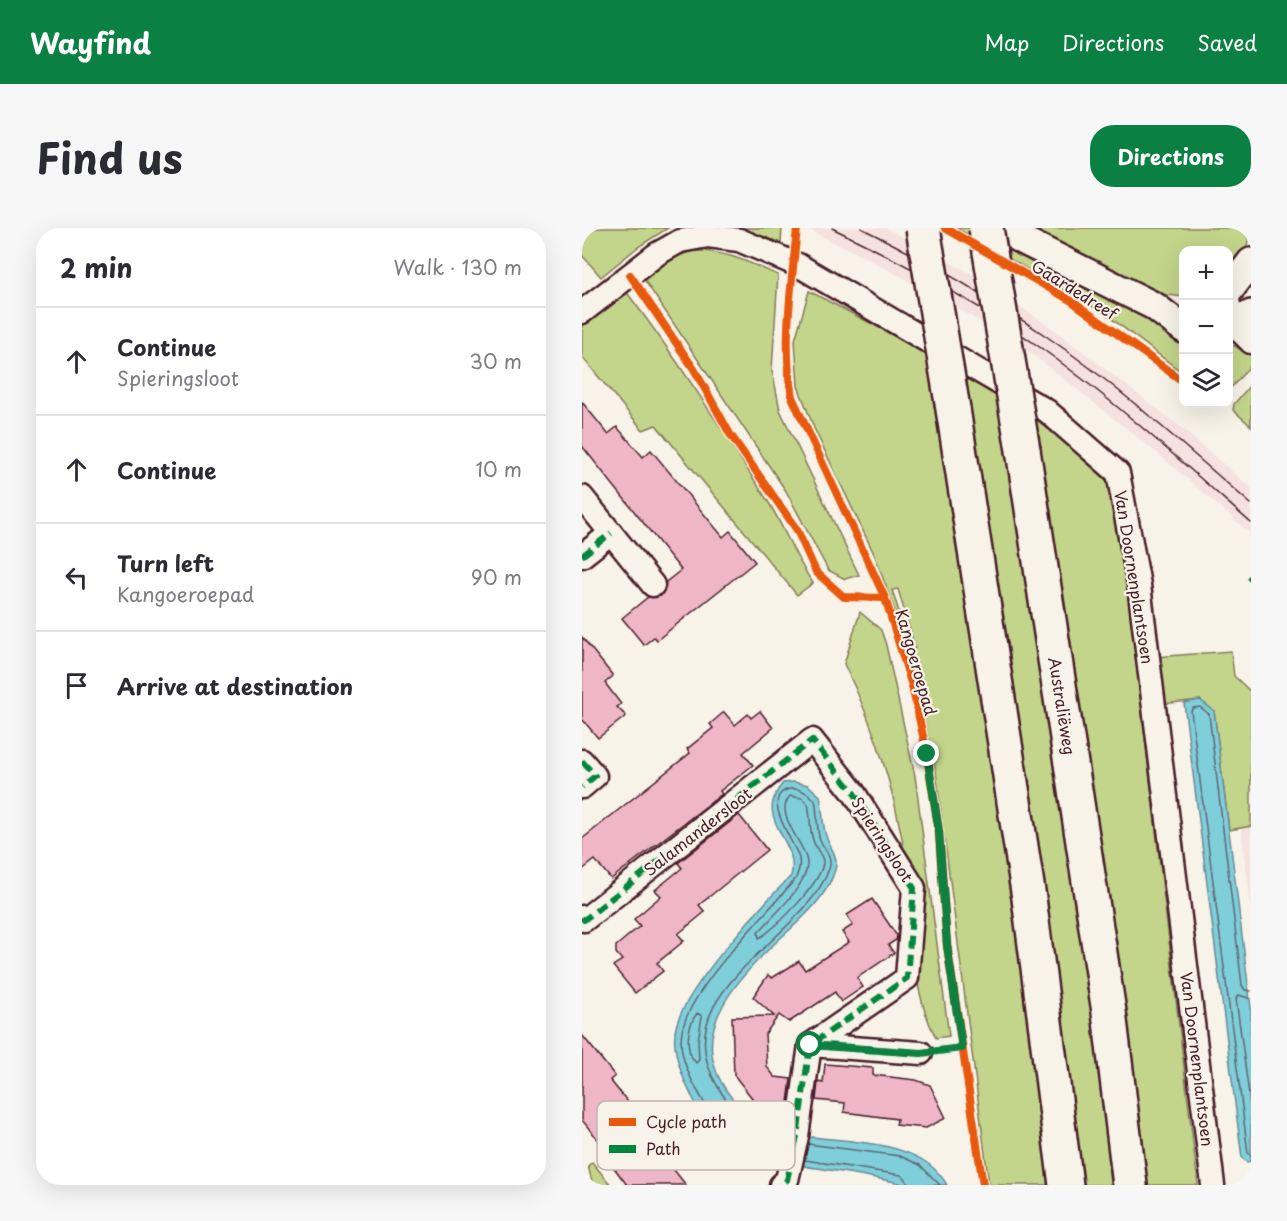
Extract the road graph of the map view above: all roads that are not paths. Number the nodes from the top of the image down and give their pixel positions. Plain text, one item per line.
1 (923, 228) edge
2 (986, 228) edge
3 (998, 228) edge
4 (1251, 262) edge
5 (1233, 287) edge
6 (1231, 300) edge
7 (1154, 306) junction
8 (1179, 306) edge
9 (582, 312) edge
10 (1241, 320) edge
11 (1179, 325) edge
12 (582, 497) edge
13 (611, 533) junction
14 (582, 556) edge
15 (653, 585) dead end
16 (812, 740) joint
17 (582, 917) edge
18 (810, 1045) junction
19 (921, 1053) dead end
20 (795, 1143) edge
21 (1065, 1185) edge
22 (1130, 1185) edge
23 (1213, 1185) edge

1 - 21 main road, bridge
2 - 22 main road, Australiëweg, bridge
3 - 7 street, Gaardedreef
4 - 5 street
6 - 10 street
7 - 8 street, Gaardedreef
7 - 11 street, Gaardedreef
9 - 23 street, Van Doornenplantsoen
12 - 13 street
13 - 14 street
13 - 15 street
16 - 17 street, Salamandersloot
16 - 18 street, Spieringsloot
18 - 19 street
18 - 20 street

